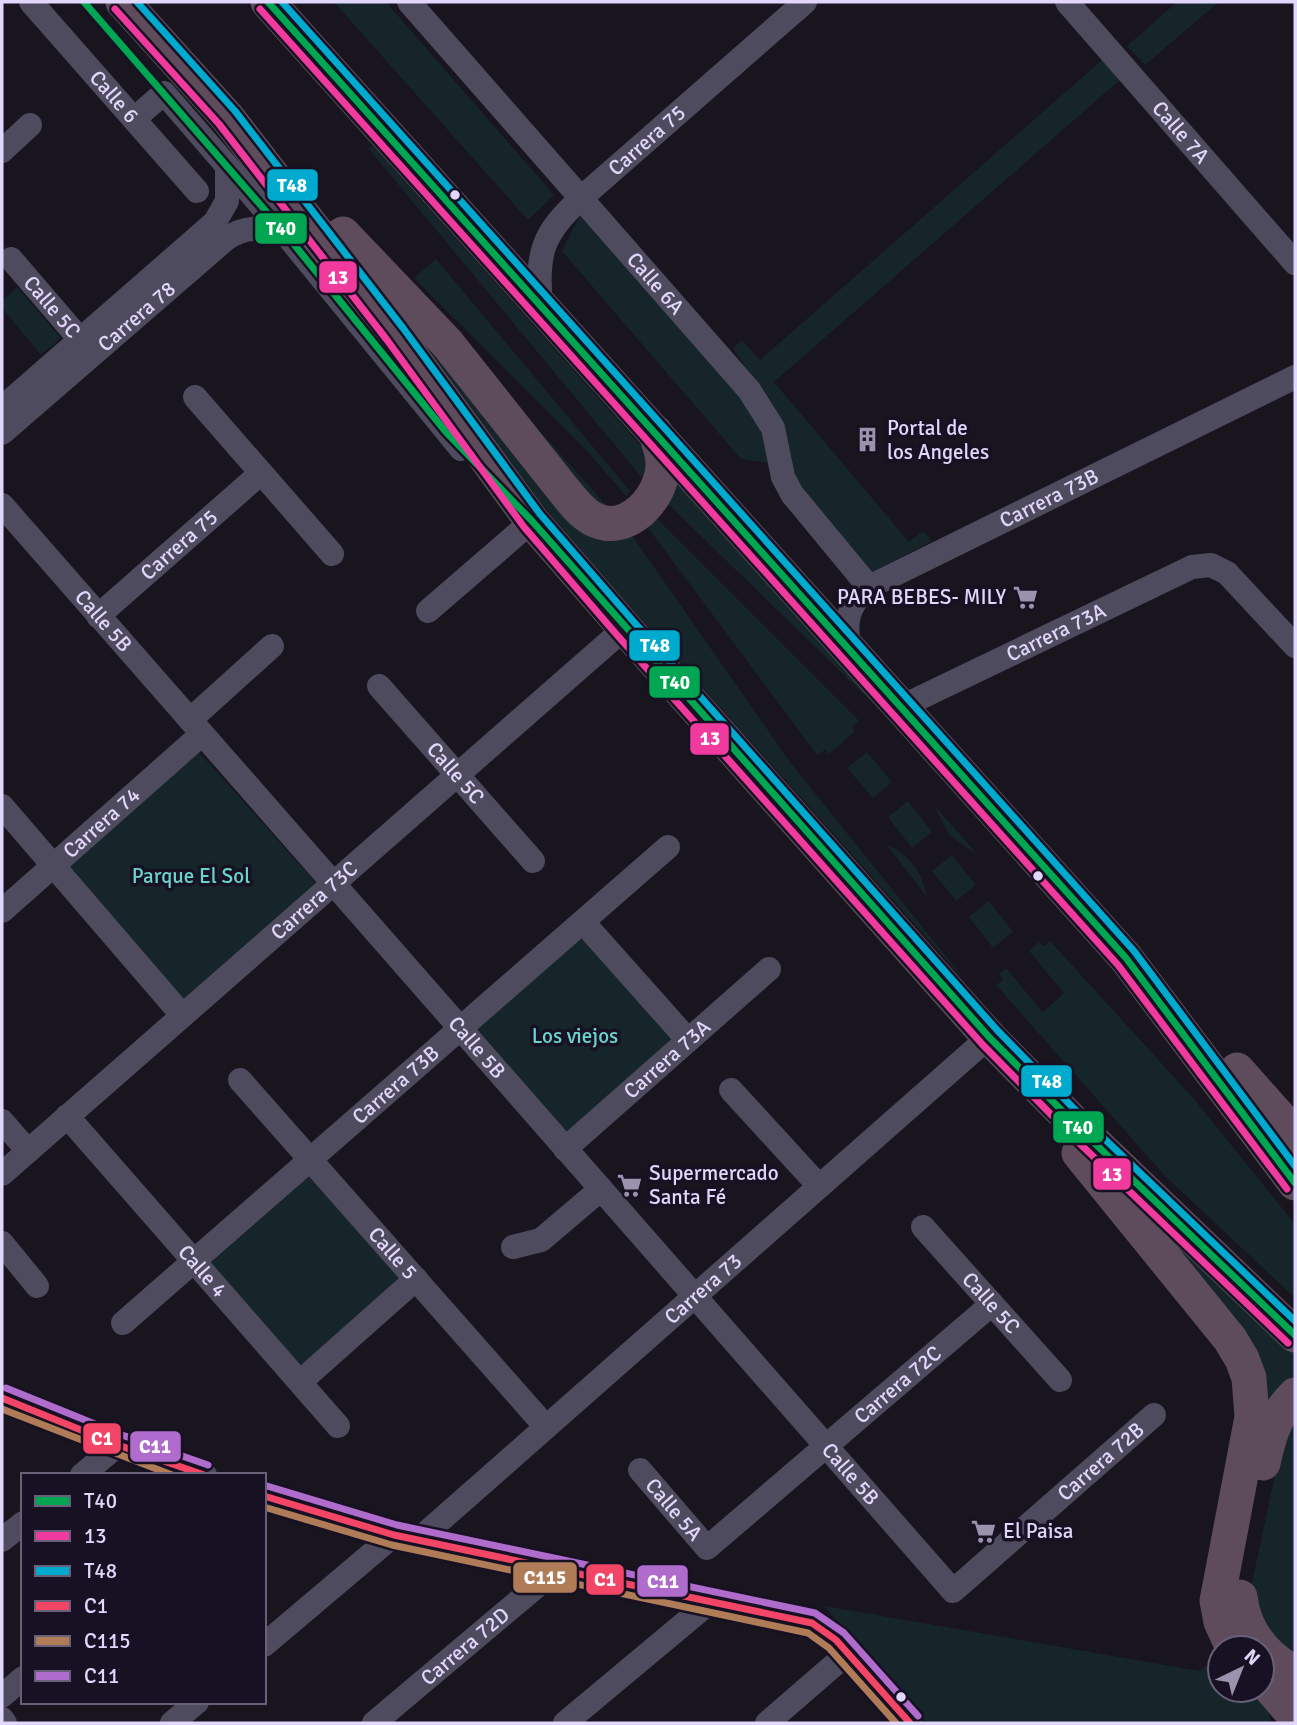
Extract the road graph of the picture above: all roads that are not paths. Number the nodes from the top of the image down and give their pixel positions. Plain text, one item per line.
1 (31, 2) edge
2 (123, 2) edge
3 (268, 2) edge
4 (409, 2) edge
5 (805, 2) edge
6 (1067, 2) edge
7 (227, 117) junction
8 (134, 119) junction
9 (30, 125) dead end
10 (2, 151) edge
11 (228, 167) junction
12 (197, 191) dead end
13 (580, 199) junction
14 (284, 232) junction
15 (11, 259) dead end
16 (1295, 263) edge
17 (541, 305) junction
18 (86, 347) junction
19 (1295, 377) edge
20 (195, 397) dead end
21 (2, 408) edge
22 (656, 432) junction
23 (2, 433) edge
24 (261, 473) junction
25 (2, 505) edge
26 (532, 521) junction
27 (332, 554) dead end
28 (869, 587) junction
29 (428, 611) dead end
30 (98, 616) junction
31 (625, 628) junction
32 (272, 646) dead end
33 (1295, 646) edge
34 (850, 650) junction
35 (379, 686) dead end
36 (901, 706) junction
37 (196, 727) junction
38 (457, 775) junction
39 (2, 806) edge
40 (668, 847) dead end
41 (533, 861) dead end
42 (53, 865) junction
43 (333, 884) junction
44 (2, 911) edge
45 (583, 922) junction
46 (1126, 958) junction
47 (769, 969) dead end
48 (183, 1015) junction
49 (460, 1029) junction
50 (989, 1037) junction
51 (688, 1040) junction
52 (240, 1080) dead end
53 (731, 1090) dead end
54 (67, 1116) junction
55 (2, 1121) edge
56 (1295, 1135) edge
57 (565, 1149) junction
58 (28, 1151) junction
59 (311, 1160) junction
60 (2, 1174) edge
61 (1295, 1184) edge
62 (819, 1186) junction
63 (601, 1189) junction
64 (923, 1227) dead end
65 (2, 1243) edge
66 (513, 1247) dead end
67 (195, 1261) junction
68 (416, 1279) junction
69 (37, 1286) dead end
70 (695, 1296) junction
71 (992, 1304) junction
72 (123, 1324) dead end
73 (1295, 1335) edge
74 (1060, 1380) dead end
75 (300, 1382) junction
76 (1295, 1395) edge
77 (2, 1398) edge
78 (1154, 1415) dead end
79 (338, 1426) dead end
80 (547, 1427) junction
81 (118, 1445) junction
82 (826, 1446) junction
83 (640, 1470) dead end
84 (84, 1473) edge
85 (199, 1473) edge
86 (266, 1497) edge
87 (21, 1525) edge
88 (406, 1538) junction
89 (2, 1540) edge
90 (707, 1548) joint
91 (557, 1569) junction
92 (953, 1591) joint
93 (710, 1602) junction
94 (1227, 1634) edge
95 (266, 1643) edge
96 (848, 1653) junction
97 (1295, 1673) edge
98 (21, 1680) edge
99 (1276, 1691) edge
100 (2, 1696) edge
101 (195, 1704) edge
102 (1295, 1716) edge
103 (172, 1723) edge
104 (374, 1723) edge
105 (565, 1723) edge
106 (766, 1723) edge
107 (910, 1723) edge

1 - 8 street, Calle 6
2 - 7 highway
3 - 17 highway
4 - 13 street, Calle 6A
5 - 13 street, Carrera 75
6 - 16 street, Calle 7A
7 - 22 highway
7 - 26 highway
8 - 11 street, Calle 6
8 - 12 street, Calle 6
9 - 10 street
11 - 14 street, Calle 6
11 - 18 street, Carrera 78
13 - 17 street, Carrera 75
13 - 28 street, Calle 6A
14 - 18 street, Carrera 78
14 - 26 street, Calle 6
15 - 18 street, Calle 5C
17 - 22 highway
18 - 21 street, Carrera 78
18 - 23 street, Carrera 78
19 - 28 street, Carrera 73B
20 - 24 street
22 - 34 highway
24 - 27 street
24 - 30 street, Carrera 75
25 - 30 street, Calle 5B
26 - 29 street
26 - 31 highway
28 - 34 street, Carrera 73B
30 - 37 street, Calle 5B
31 - 38 street, Carrera 73C
31 - 50 highway
32 - 37 street, Carrera 74
33 - 36 street, Carrera 73A
34 - 36 highway
35 - 38 street, Calle 5C
36 - 46 highway
37 - 42 street, Carrera 74
37 - 43 street, Calle 5B
38 - 41 street, Calle 5C
38 - 43 street, Carrera 73C
39 - 42 street
40 - 45 street, Carrera 73B
42 - 44 street, Carrera 74
42 - 48 street
43 - 48 street, Carrera 73C
43 - 49 street, Calle 5B
45 - 49 street, Carrera 73B
45 - 51 street
46 - 56 highway
46 - 61 highway
47 - 51 street, Carrera 73A
48 - 54 street, Carrera 73C
49 - 57 street, Calle 5B
49 - 59 street, Carrera 73B
50 - 62 street, Carrera 73
50 - 73 highway
50 - 94 highway
51 - 57 street, Carrera 73A
52 - 59 street, Calle 5
53 - 62 street
54 - 58 street, Carrera 73C
54 - 67 street, Calle 4
55 - 58 street
57 - 63 street, Calle 5B
58 - 60 street, Carrera 73C
59 - 67 street, Carrera 73B
59 - 68 street, Calle 5
62 - 70 street, Carrera 73
63 - 66 street
63 - 70 street, Calle 5B
64 - 71 street, Calle 5C
65 - 69 street
67 - 72 street, Carrera 73B
67 - 75 street, Calle 4
68 - 75 street
68 - 80 street, Calle 5
70 - 80 street, Carrera 73
70 - 82 street, Calle 5B
71 - 74 street, Calle 5C
71 - 82 street, Carrera 72C
75 - 79 street, Calle 4
76 - 97 highway
77 - 81 street
78 - 92 street, Carrera 72B
80 - 88 street, Carrera 73
81 - 84 street
81 - 85 street
82 - 90 street, Carrera 72C
82 - 92 street, Calle 5B
83 - 90 street, Calle 5A
86 - 88 street
87 - 89 street
88 - 91 street
88 - 95 street, Carrera 73
91 - 93 street
91 - 104 street, Carrera 72D
93 - 96 street
93 - 105 street
96 - 106 street
96 - 107 street
98 - 100 street
99 - 102 highway
101 - 103 street

